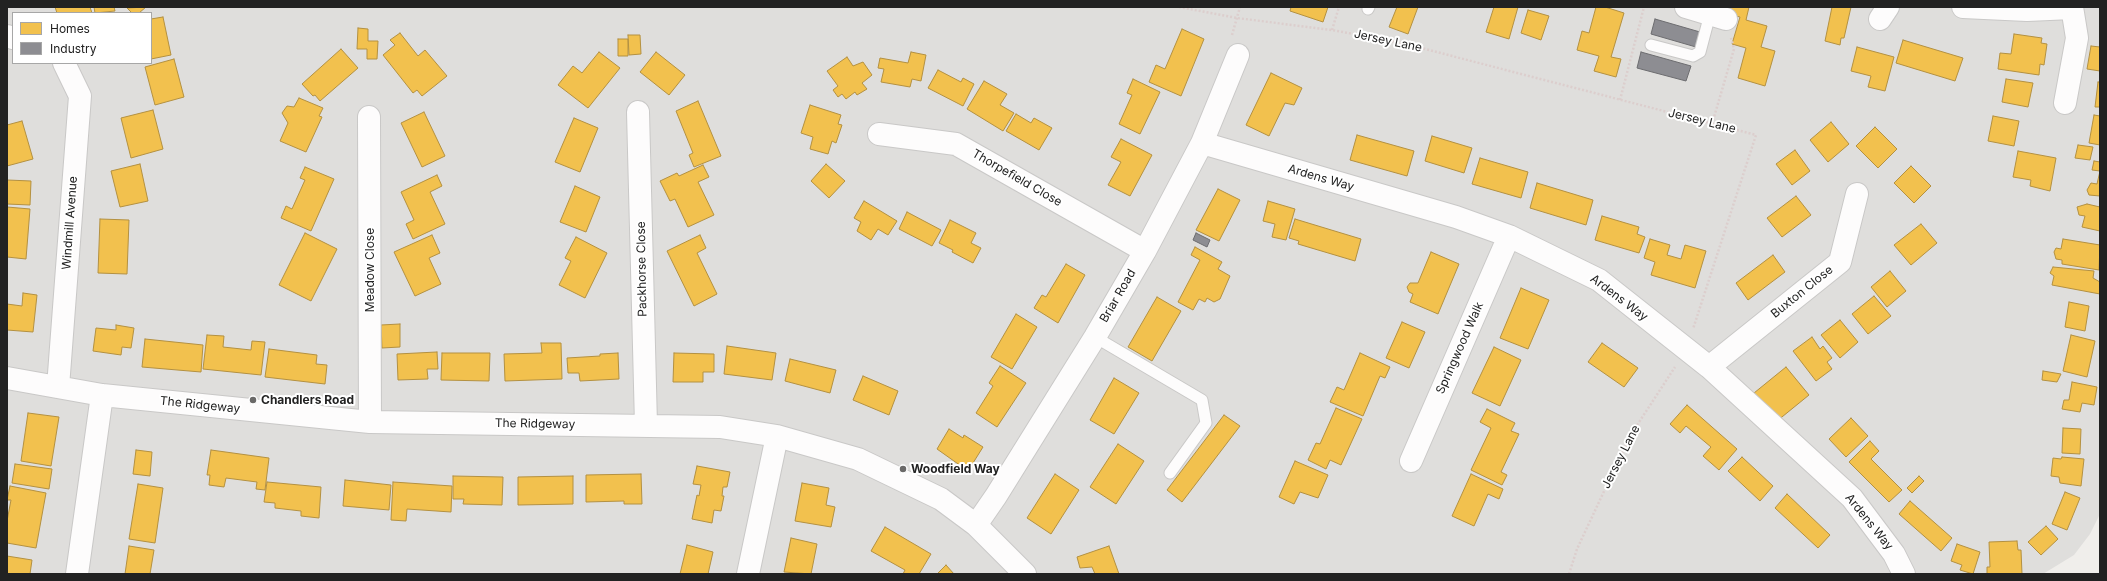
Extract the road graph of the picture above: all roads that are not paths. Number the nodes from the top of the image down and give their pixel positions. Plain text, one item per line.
1 (1963, 7) edge
2 (2072, 7) edge
3 (1705, 11) edge
4 (1651, 45) dead end
5 (1238, 55) dead end
6 (64, 64) edge
7 (2065, 103) dead end
8 (638, 112) dead end
9 (370, 117) dead end
10 (879, 134) dead end
11 (1202, 143) junction
12 (1857, 194) dead end
13 (1509, 236) junction
14 (1145, 251) junction
15 (1095, 337) junction
16 (1709, 367) junction
17 (7, 378) edge
18 (58, 387) junction
19 (102, 395) junction
20 (370, 422) junction
21 (646, 425) junction
22 (777, 436) junction
23 (1411, 461) dead end
24 (1170, 473) dead end
25 (976, 525) junction
26 (78, 574) edge
27 (748, 574) edge
28 (1025, 574) edge
29 (1904, 574) edge

1 - 2 street
2 - 7 street
3 - 4 lane
5 - 11 street, Briar Road
6 - 18 street, Windmill Avenue
8 - 21 street, Packhorse Close
9 - 20 street, Meadow Close
10 - 14 street, Thorpefield Close
11 - 13 street, Ardens Way
11 - 14 street, Briar Road
12 - 16 street, Buxton Close
13 - 16 street, Ardens Way
13 - 23 street, Springwood Walk
14 - 15 street, Briar Road
15 - 24 lane
15 - 25 street, Briar Road
16 - 29 street, Ardens Way
17 - 18 street, The Ridgeway
18 - 19 street, The Ridgeway
19 - 20 street, The Ridgeway
19 - 26 street
20 - 21 street, The Ridgeway
21 - 22 street, The Ridgeway
22 - 25 street, The Ridgeway
22 - 27 street
25 - 28 street, The Ridgeway

